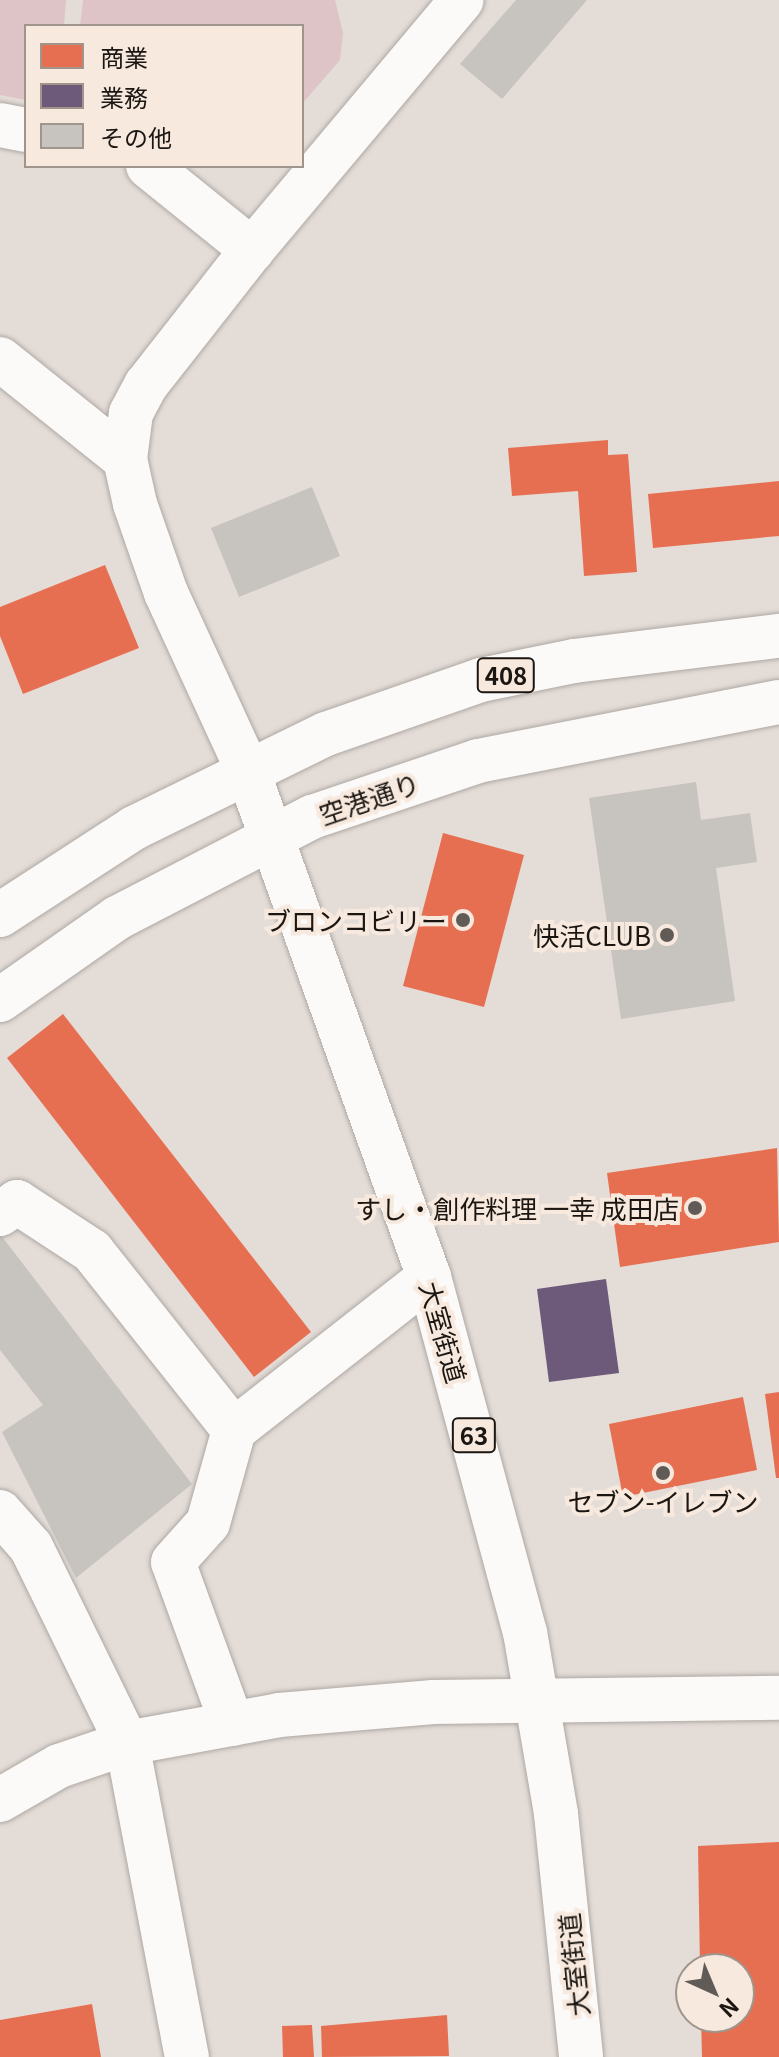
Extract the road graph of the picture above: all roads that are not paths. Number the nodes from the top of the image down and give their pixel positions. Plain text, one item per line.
1 (413, 0) edge
2 (462, 0) edge
3 (427, 42) junction
4 (0, 125) edge
5 (24, 130) edge
6 (150, 168) edge
7 (252, 250) junction
8 (0, 359) edge
9 (125, 459) junction
10 (779, 636) edge
11 (779, 702) edge
12 (247, 769) junction
13 (271, 836) junction
14 (0, 915) edge
15 (0, 1000) edge
16 (6, 1194) edge
17 (429, 1277) junction
18 (234, 1430) junction
19 (0, 1512) edge
20 (779, 1698) edge
21 (540, 1700) junction
22 (232, 1724) junction
23 (127, 1743) junction
24 (0, 1800) edge
25 (187, 2057) edge
26 (581, 2057) edge

1 - 3 main road
2 - 3 main road
3 - 7 main road
4 - 5 main road
6 - 7 main road
7 - 9 main road
8 - 9 main road
9 - 12 main road, 大室街道
10 - 12 main road, 408
11 - 13 main road, 空港通り
12 - 13 main road, 大室街道 / 63
12 - 14 main road, 408
13 - 15 main road, 空港通り
13 - 17 main road, 大室街道 / 63
16 - 18 main road
17 - 18 main road
17 - 21 main road, 大室街道 / 63
18 - 22 main road
19 - 23 main road
20 - 21 main road
21 - 22 main road
21 - 26 main road, 大室街道 / 63
22 - 23 main road
23 - 24 main road
23 - 25 main road

